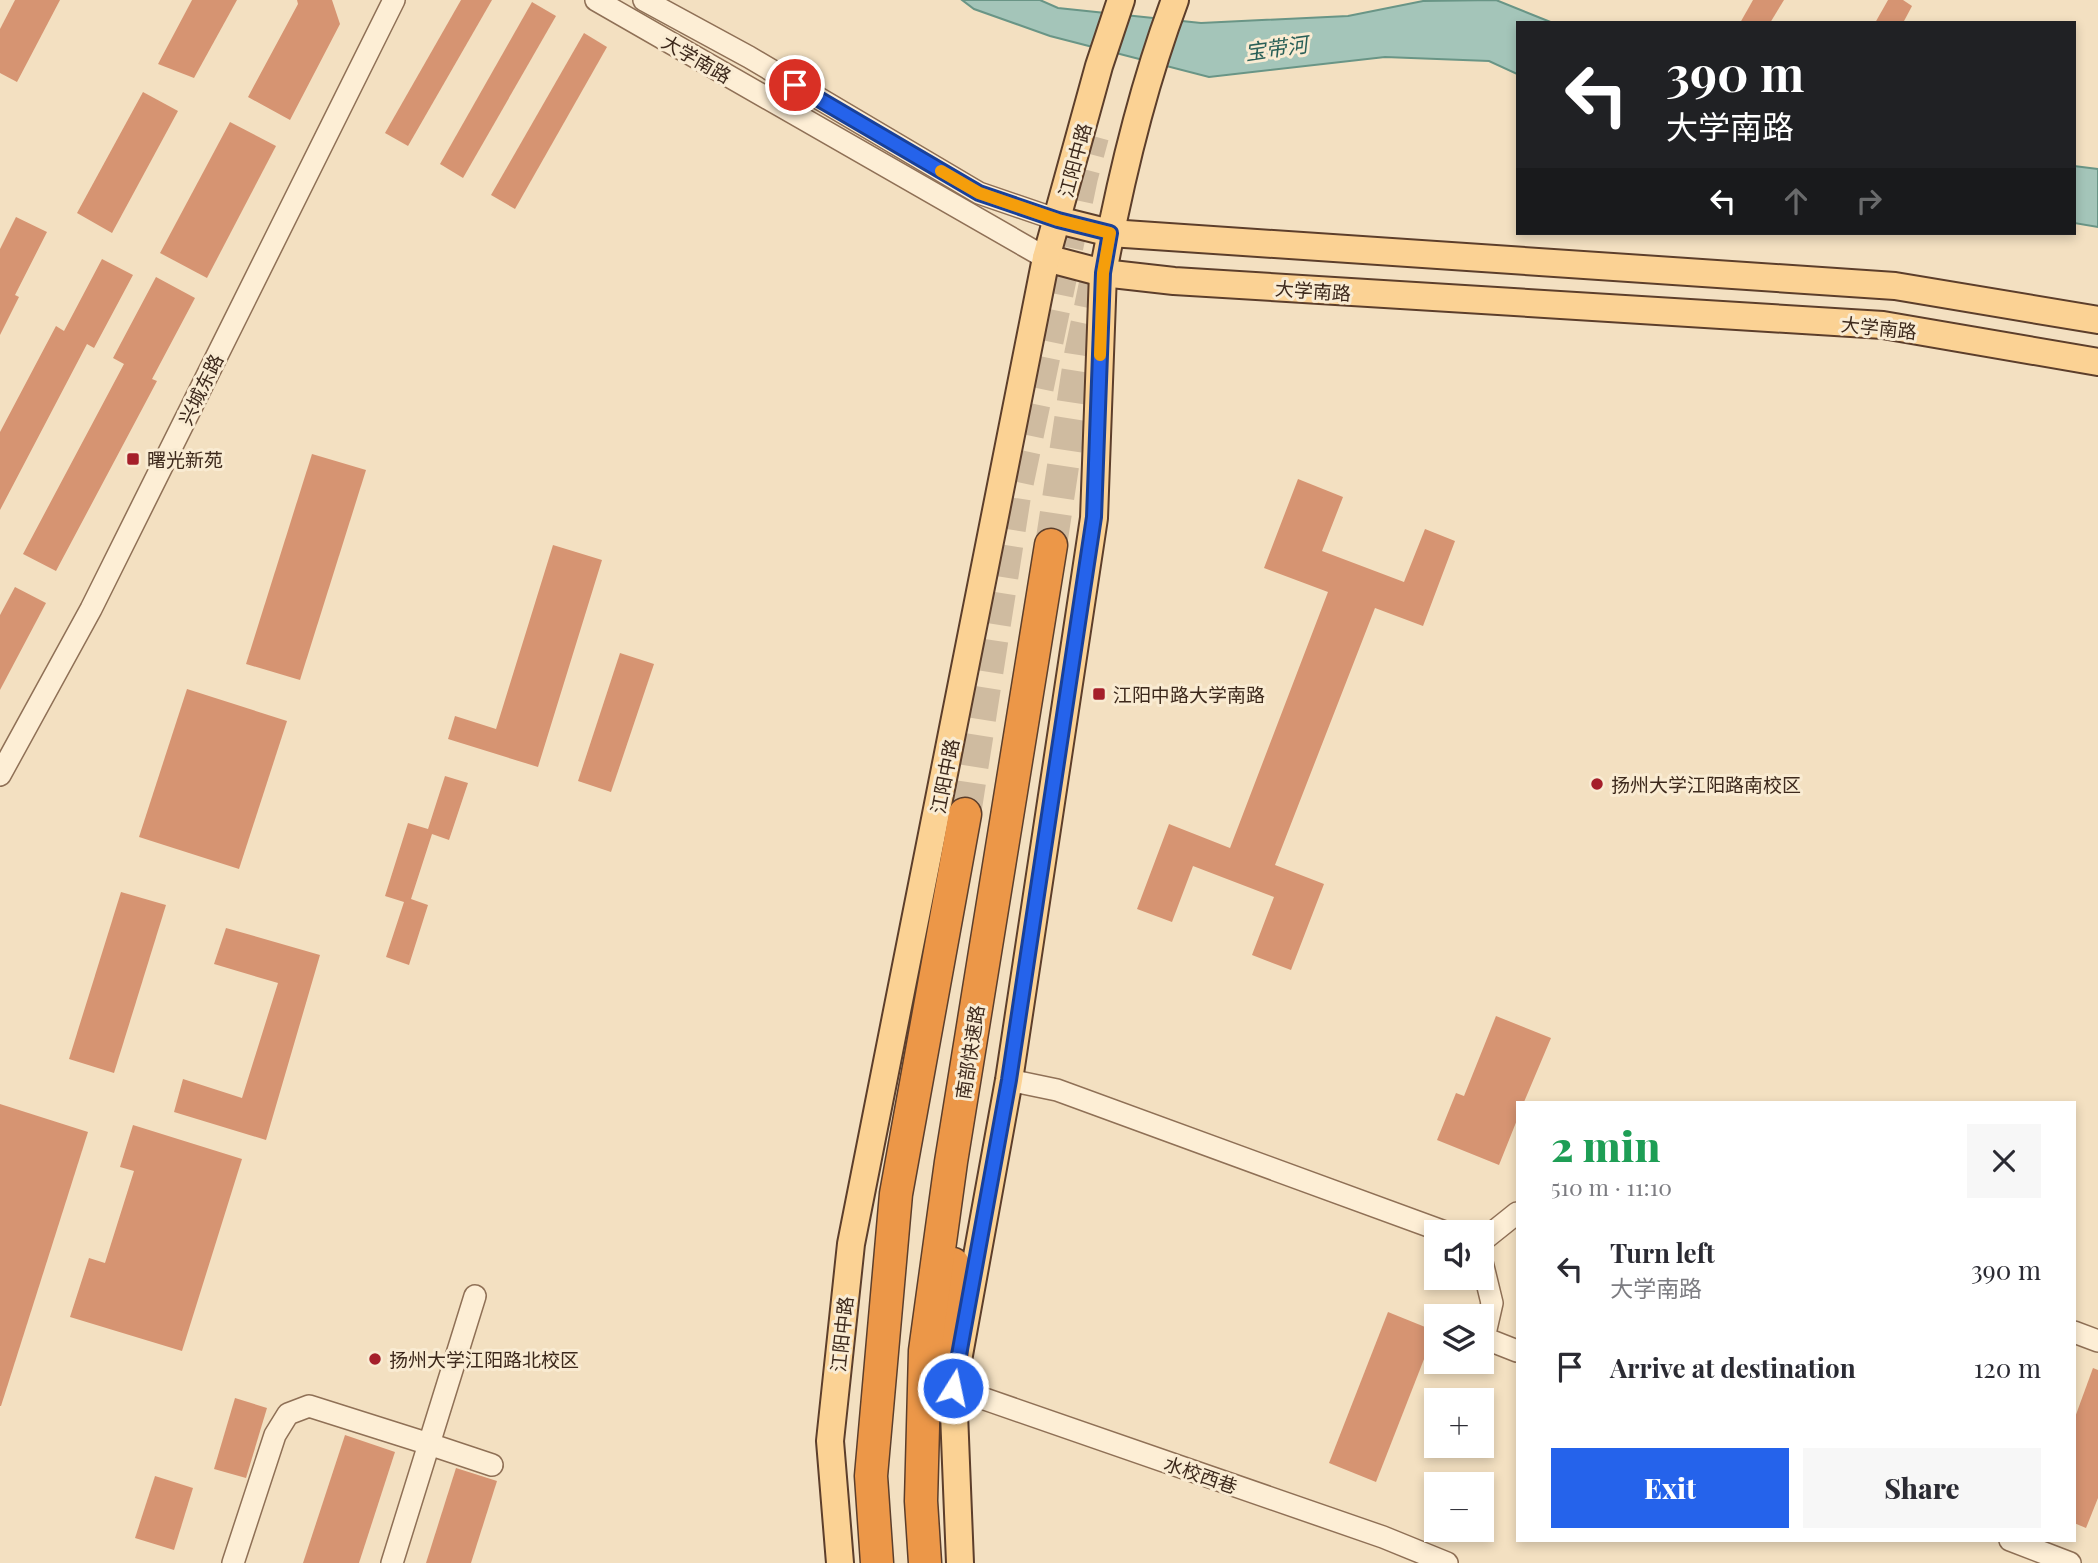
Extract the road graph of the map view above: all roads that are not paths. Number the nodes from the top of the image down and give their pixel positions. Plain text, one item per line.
1 (394, 0) edge
2 (596, 0) edge
3 (644, 0) edge
4 (1121, 0) edge
5 (1174, 4) edge
6 (1058, 220) junction
7 (1110, 233) junction
8 (1046, 257) junction
9 (1103, 273) junction
10 (2098, 320) edge
11 (2098, 362) edge
12 (1051, 545) tunnel mouth
13 (0, 775) edge
14 (965, 814) tunnel mouth
15 (999, 863) junction
16 (1009, 1080) junction
17 (896, 1194) junction
18 (1516, 1214) edge
19 (1424, 1224) edge
20 (1494, 1231) edge
21 (1489, 1290) edge
22 (475, 1296) dead end
23 (2076, 1333) edge
24 (2098, 1341) edge
25 (1516, 1351) edge
26 (953, 1388) junction
27 (429, 1444) junction
28 (492, 1465) dead end
29 (2015, 1542) edge
30 (233, 1563) edge
31 (392, 1563) edge
32 (840, 1563) edge
33 (856, 1563) edge
34 (877, 1563) edge
35 (925, 1563) edge
36 (960, 1563) edge
37 (1447, 1563) edge
38 (2070, 1563) edge

1 - 13 street, 兴城东路
2 - 8 street, 大学南路
3 - 6 street, 大学南路
4 - 6 main road, 江阳中路
5 - 7 main road
6 - 7 main road, 大学南路
6 - 8 main road, 江阳中路
7 - 9 main road
7 - 10 main road, 大学南路
8 - 9 main road, 大学南路
8 - 32 main road, 江阳中路
9 - 11 main road, 大学南路
9 - 16 main road
12 - 15 highway, 南部快速路
14 - 17 highway
15 - 26 highway
15 - 35 highway, 南部快速路
16 - 19 street
16 - 26 main road
17 - 33 highway
17 - 34 highway
18 - 20 street
21 - 25 street
22 - 27 street
23 - 24 street
26 - 36 main road
26 - 37 street, 水校西巷
27 - 28 street
27 - 30 street
27 - 31 street
29 - 38 street

